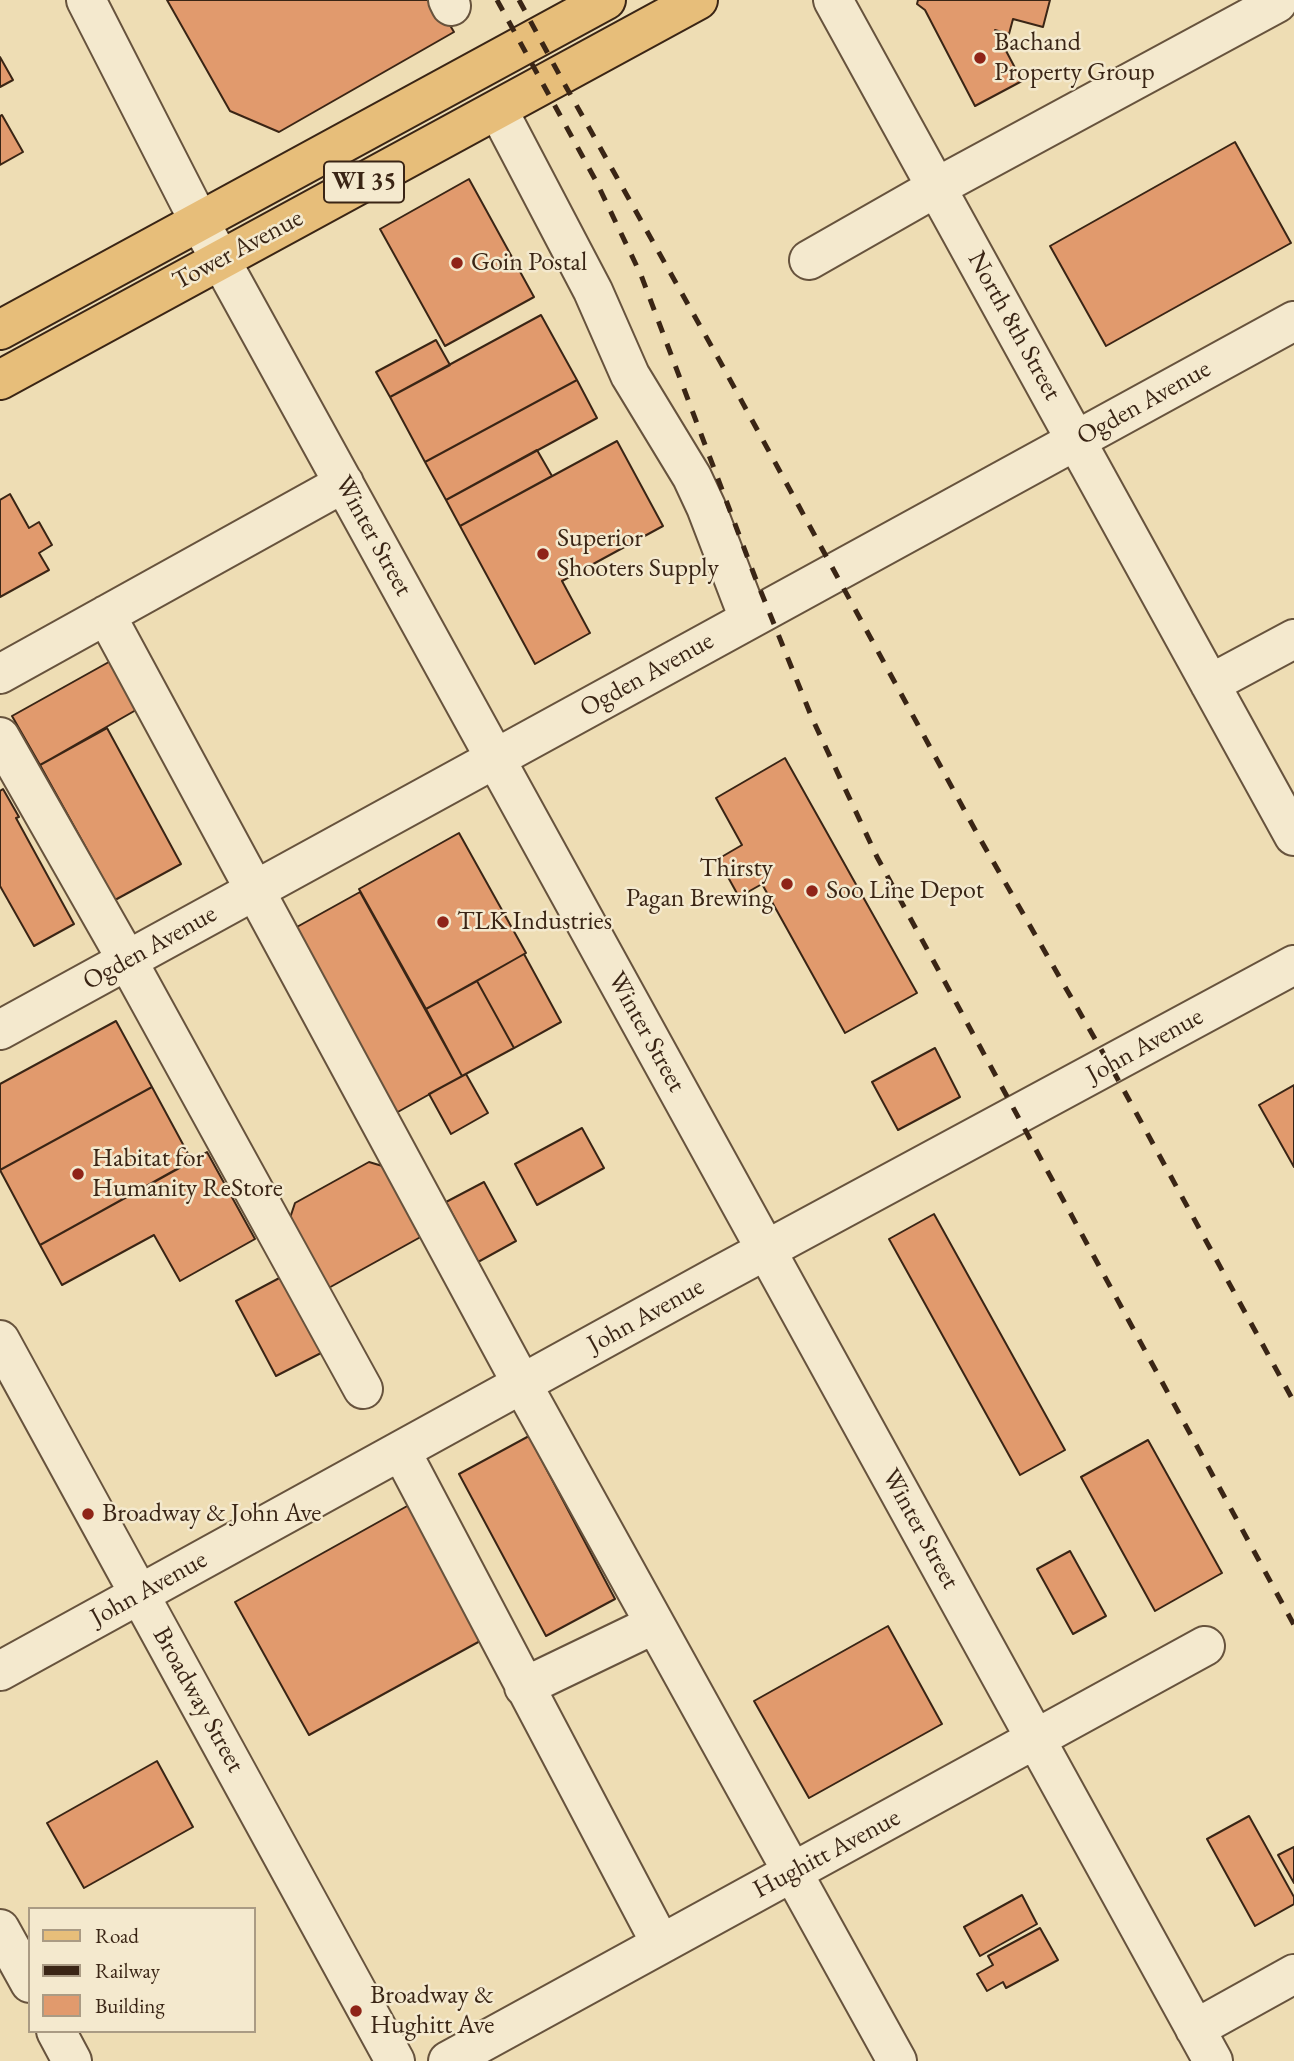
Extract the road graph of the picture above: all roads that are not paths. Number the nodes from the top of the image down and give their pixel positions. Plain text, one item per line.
1 (86, 0) edge
2 (606, 0) edge
3 (698, 0) edge
4 (833, 0) edge
5 (1277, 3) dead end
6 (498, 110) junction
7 (937, 187) junction
8 (200, 221) junction
9 (220, 259) junction
10 (809, 260) dead end
11 (1294, 321) edge
12 (0, 330) edge
13 (0, 380) edge
14 (1077, 440) junction
15 (344, 483) junction
16 (106, 615) junction
17 (749, 619) junction
18 (1294, 639) edge
19 (0, 674) edge
20 (1210, 684) junction
21 (0, 737) edge
22 (495, 759) junction
23 (1294, 836) edge
24 (256, 890) junction
25 (127, 960) junction
26 (1294, 965) edge
27 (0, 1030) edge
28 (766, 1250) junction
29 (0, 1340) edge
30 (522, 1384) junction
31 (363, 1389) dead end
32 (401, 1451) junction
33 (139, 1595) junction
34 (655, 1624) junction
35 (1205, 1646) dead end
36 (0, 1671) edge
37 (524, 1687) junction
38 (1036, 1741) junction
39 (791, 1873) junction
40 (0, 1928) edge
41 (661, 1944) junction
42 (1294, 1974) edge
43 (19, 1984) edge
44 (57, 2033) edge
45 (1204, 2045) edge
46 (72, 2061) edge
47 (395, 2061) edge
48 (448, 2061) edge
49 (897, 2061) edge

1 - 8 street, Winter Street
2 - 8 main road, Tower Avenue / WI 35
3 - 6 main road, Tower Avenue / WI 35
4 - 7 street, North 8th Street
5 - 7 street
6 - 9 main road, Tower Avenue / WI 35
6 - 17 street
7 - 10 street
7 - 14 street, North 8th Street
8 - 9 street, Winter Street
8 - 12 main road, Tower Avenue / WI 35
9 - 13 main road, Tower Avenue / WI 35
9 - 15 street, Winter Street
11 - 14 street, Ogden Avenue
14 - 17 street, Ogden Avenue
14 - 20 street, North 8th Street
15 - 16 street
15 - 22 street, Winter Street
16 - 19 street
16 - 24 street
17 - 22 street, Ogden Avenue
18 - 20 street
20 - 23 street, North 8th Street
21 - 25 street
22 - 24 street, Ogden Avenue
22 - 28 street, Winter Street
24 - 25 street, Ogden Avenue
24 - 30 street
25 - 27 street, Ogden Avenue
25 - 31 street
26 - 28 street, John Avenue
28 - 30 street, John Avenue
28 - 38 street, Winter Street
29 - 33 street, Broadway Street
30 - 32 street, John Avenue
30 - 34 street
32 - 33 street, John Avenue
32 - 37 street
33 - 36 street, John Avenue
33 - 47 street, Broadway Street
34 - 37 street
34 - 39 street
35 - 38 street, Hughitt Avenue
37 - 41 street
38 - 39 street, Hughitt Avenue
38 - 45 street, Winter Street
39 - 41 street, Hughitt Avenue
39 - 49 street
40 - 43 street
41 - 48 street, Hughitt Avenue
42 - 45 street
44 - 46 street

